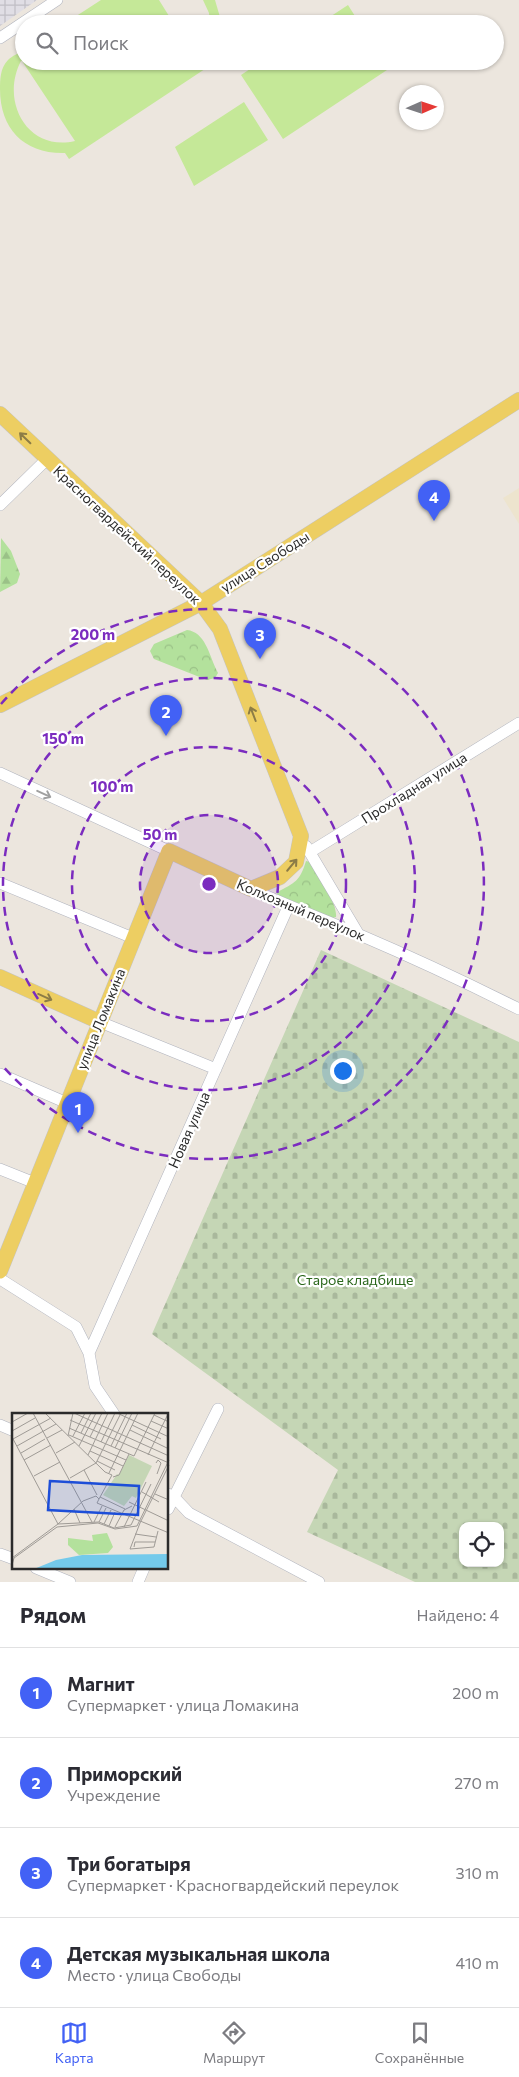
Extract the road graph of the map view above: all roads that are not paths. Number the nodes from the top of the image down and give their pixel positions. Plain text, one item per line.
1 (57, 0) edge
2 (34, 15) edge
3 (15, 28) edge
4 (0, 38) edge
5 (519, 400) edge
6 (0, 414) edge
7 (47, 459) junction
8 (0, 505) edge
9 (201, 603) junction
10 (0, 705) edge
11 (519, 723) edge
12 (0, 773) edge
13 (301, 836) junction
14 (168, 851) junction
15 (310, 852) junction
16 (0, 883) edge
17 (251, 889) junction
18 (288, 907) junction
19 (359, 934) junction
20 (133, 938) junction
21 (0, 977) edge
22 (519, 1009) edge
23 (100, 1022) junction
24 (216, 1069) junction
25 (0, 1074) edge
26 (67, 1103) junction
27 (0, 1169) edge
28 (35, 1183) junction
29 (0, 1271) edge
30 (0, 1279) edge
31 (89, 1353) junction
32 (218, 1409) dead end
33 (113, 1413) edge
34 (0, 1425) edge
35 (12, 1430) edge
36 (169, 1493) edge
37 (0, 1554) edge
38 (12, 1558) edge
39 (41, 1570) edge
40 (143, 1570) edge
41 (70, 1582) edge
42 (138, 1582) edge
43 (319, 1582) edge

1 - 2 street
3 - 4 street
5 - 9 main road, улица Свободы
7 -> 6 main road, Красногвардейский переулок
7 - 8 street
7 - 9 main road, Красногвардейский переулок
9 - 10 main road, улица Свободы
13 -> 9 main road, Красногвардейский переулок
11 - 15 street, Прохладная улица
12 -> 14 street, Колхозный переулок
13 - 15 street, Красногвардейский переулок
17 -> 13 main road
14 - 17 main road, Колхозный переулок
14 - 20 main road, улица Ломакина
15 - 19 street, Красногвардейский переулок
16 - 20 street
17 - 18 street, Колхозный переулок
18 - 19 street, Колхозный переулок
18 - 24 street, Новая улица
19 - 22 street, Колхозный переулок
20 - 23 main road, улица Ломакина
21 -> 23 main road
23 - 24 street
23 - 26 main road, улица Ломакина
24 - 31 street, Новая улица
25 - 26 street
26 - 28 main road, улица Ломакина
27 - 28 street
28 - 29 main road, улица Ломакина
30 - 31 street
31 - 33 street
32 - 36 street
34 - 35 street
36 - 43 street
37 - 38 street
39 - 41 street
40 - 42 street

